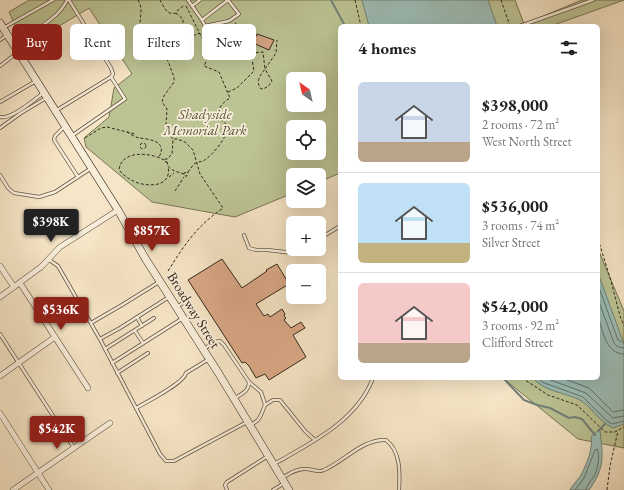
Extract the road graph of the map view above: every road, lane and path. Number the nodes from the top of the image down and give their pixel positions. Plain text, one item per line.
1 (53, 0) edge
2 (68, 0) edge
3 (138, 0) edge
4 (160, 0) edge
5 (184, 0) edge
6 (188, 0) edge
7 (200, 0) edge
8 (228, 0) edge
9 (355, 0) edge
10 (501, 0) edge
11 (593, 0) edge
12 (186, 5) junction
13 (192, 6) junction
14 (176, 13) junction
15 (202, 20) junction
16 (1, 24) edge
17 (44, 24) edge
18 (361, 24) edge
19 (509, 24) edge
20 (526, 24) edge
21 (200, 32) junction
22 (8, 35) junction
23 (0, 40) edge
24 (277, 40) dead end
25 (12, 41) edge
26 (256, 53) edge
27 (12, 57) edge
28 (23, 60) edge
29 (252, 60) edge
30 (0, 66) edge
31 (265, 69) junction
32 (112, 77) junction
33 (36, 80) junction
34 (228, 93) junction
35 (45, 95) junction
36 (0, 102) edge
37 (55, 111) junction
38 (0, 117) edge
39 (64, 127) junction
40 (0, 128) edge
41 (127, 132) junction
42 (135, 134) dead end
43 (70, 136) junction
44 (141, 137) junction
45 (85, 138) dead end
46 (172, 139) junction
47 (142, 144) junction
48 (142, 149) junction
49 (143, 154) junction
50 (159, 157) junction
51 (167, 159) junction
52 (164, 160) junction
53 (167, 163) junction
54 (196, 163) junction
55 (168, 166) junction
56 (91, 168) junction
57 (175, 172) junction
58 (188, 172) junction
59 (0, 175) edge
60 (184, 176) junction
61 (78, 177) junction
62 (168, 177) junction
63 (176, 191) dead end
64 (118, 210) junction
65 (338, 227) edge
66 (244, 235) dead end
67 (326, 235) edge
68 (600, 246) edge
69 (286, 252) edge
70 (48, 258) junction
71 (0, 266) edge
72 (168, 271) dead end
73 (160, 281) junction
74 (20, 283) junction
75 (14, 287) junction
76 (170, 297) junction
77 (0, 298) edge
78 (186, 301) dead end
79 (176, 307) junction
80 (137, 317) junction
81 (154, 318) dead end
82 (183, 318) junction
83 (91, 322) junction
84 (142, 326) junction
85 (624, 326) edge
86 (135, 331) junction
87 (0, 334) edge
88 (55, 337) junction
89 (100, 339) junction
90 (143, 343) junction
91 (105, 349) junction
92 (203, 350) junction
93 (148, 353) dead end
94 (209, 359) junction
95 (19, 362) junction
96 (112, 363) junction
97 (117, 373) junction
98 (0, 376) edge
99 (371, 380) edge
100 (525, 380) edge
101 (249, 382) junction
102 (88, 388) dead end
103 (234, 399) junction
104 (265, 405) junction
105 (136, 408) junction
106 (0, 413) edge
107 (110, 423) dead end
108 (249, 423) junction
109 (624, 427) edge
110 (618, 430) junction
111 (315, 440) junction
112 (74, 448) junction
113 (269, 456) junction
114 (274, 464) junction
115 (38, 473) junction
116 (284, 480) junction
117 (13, 490) edge
118 (49, 490) edge
119 (227, 490) edge
120 (273, 490) edge
121 (290, 490) edge
122 (399, 490) edge
123 (607, 490) edge

1 - 16 lane
2 - 17 lane
2 - 32 lane
3 - 46 path
4 - 14 path
5 - 12 path
6 - 13 lane
7 - 13 lane
8 - 15 lane
8 - 15 lane
9 - 18 path
10 - 19 path
11 - 20 lane
12 - 14 path
12 - 21 path
13 - 15 lane
14 - 21 path
16 - 22 main road, Broadway Street
21 - 34 path
22 - 23 lane
22 - 25 main road, Broadway Street
24 - 31 path
26 - 31 path
27 - 30 lane
28 - 33 main road, Broadway Street
29 - 34 path
31 - 31 path
32 - 37 lane
32 - 43 lane
33 - 35 main road, Broadway Street
33 - 36 lane
34 - 54 path
35 - 37 main road, Broadway Street
35 - 38 lane
35 - 40 lane
37 - 39 main road, Broadway Street
39 - 43 main road, Broadway Street
39 - 61 lane
41 - 42 path
41 - 44 path
41 - 45 path
43 - 56 main road, Broadway Street
44 - 47 path
44 - 50 path
46 - 51 path
46 - 54 path
47 - 48 path
47 - 48 path
48 - 49 path
49 - 50 path
49 - 62 path
50 - 52 path
51 - 52 path
51 - 53 path
52 - 53 path
53 - 55 path
54 - 58 path
54 - 72 path
55 - 57 path
55 - 62 path
56 - 61 lane
56 - 64 main road, Broadway Street
57 - 60 path
57 - 62 path
58 - 60 path
58 - 60 path
59 - 61 lane
60 - 63 path
64 - 70 street
64 - 73 main road, Broadway Street
65 - 67 lane
66 - 69 lane
68 - 85 path
70 - 74 street
70 - 83 lane
71 - 75 street
73 - 76 main road, Broadway Street
73 - 83 lane
74 - 75 street
74 - 88 street
75 - 77 street
76 - 79 main road, Broadway Street
76 - 80 lane
78 - 79 lane
79 - 82 main road, Broadway Street
80 - 84 lane
80 - 89 lane
81 - 84 lane
82 - 90 lane
82 - 92 main road, Broadway Street
83 - 89 lane
84 - 86 lane
86 - 90 lane
86 - 91 lane
87 - 95 lane
88 - 95 street
88 - 102 street
89 - 91 lane
90 - 96 lane
91 - 96 lane
92 - 94 main road, Broadway Street
92 - 101 lane
93 - 97 lane
94 - 103 main road, Broadway Street
94 - 105 lane
95 - 98 street
95 - 112 lane
96 - 97 lane
97 - 105 lane
99 - 111 lane
100 - 110 path
101 - 103 lane
101 - 104 lane
103 - 108 main road, Broadway Street
104 - 108 lane
104 - 111 lane
105 - 108 lane
106 - 115 street
107 - 112 street
108 - 113 main road, Broadway Street
109 - 110 path
110 - 123 path
111 - 114 lane
112 - 115 street
113 - 114 main road, Broadway Street
113 - 119 lane
114 - 116 main road, Broadway Street
115 - 117 street
115 - 118 street
116 - 120 lane
116 - 121 main road, Broadway Street
116 - 122 lane

